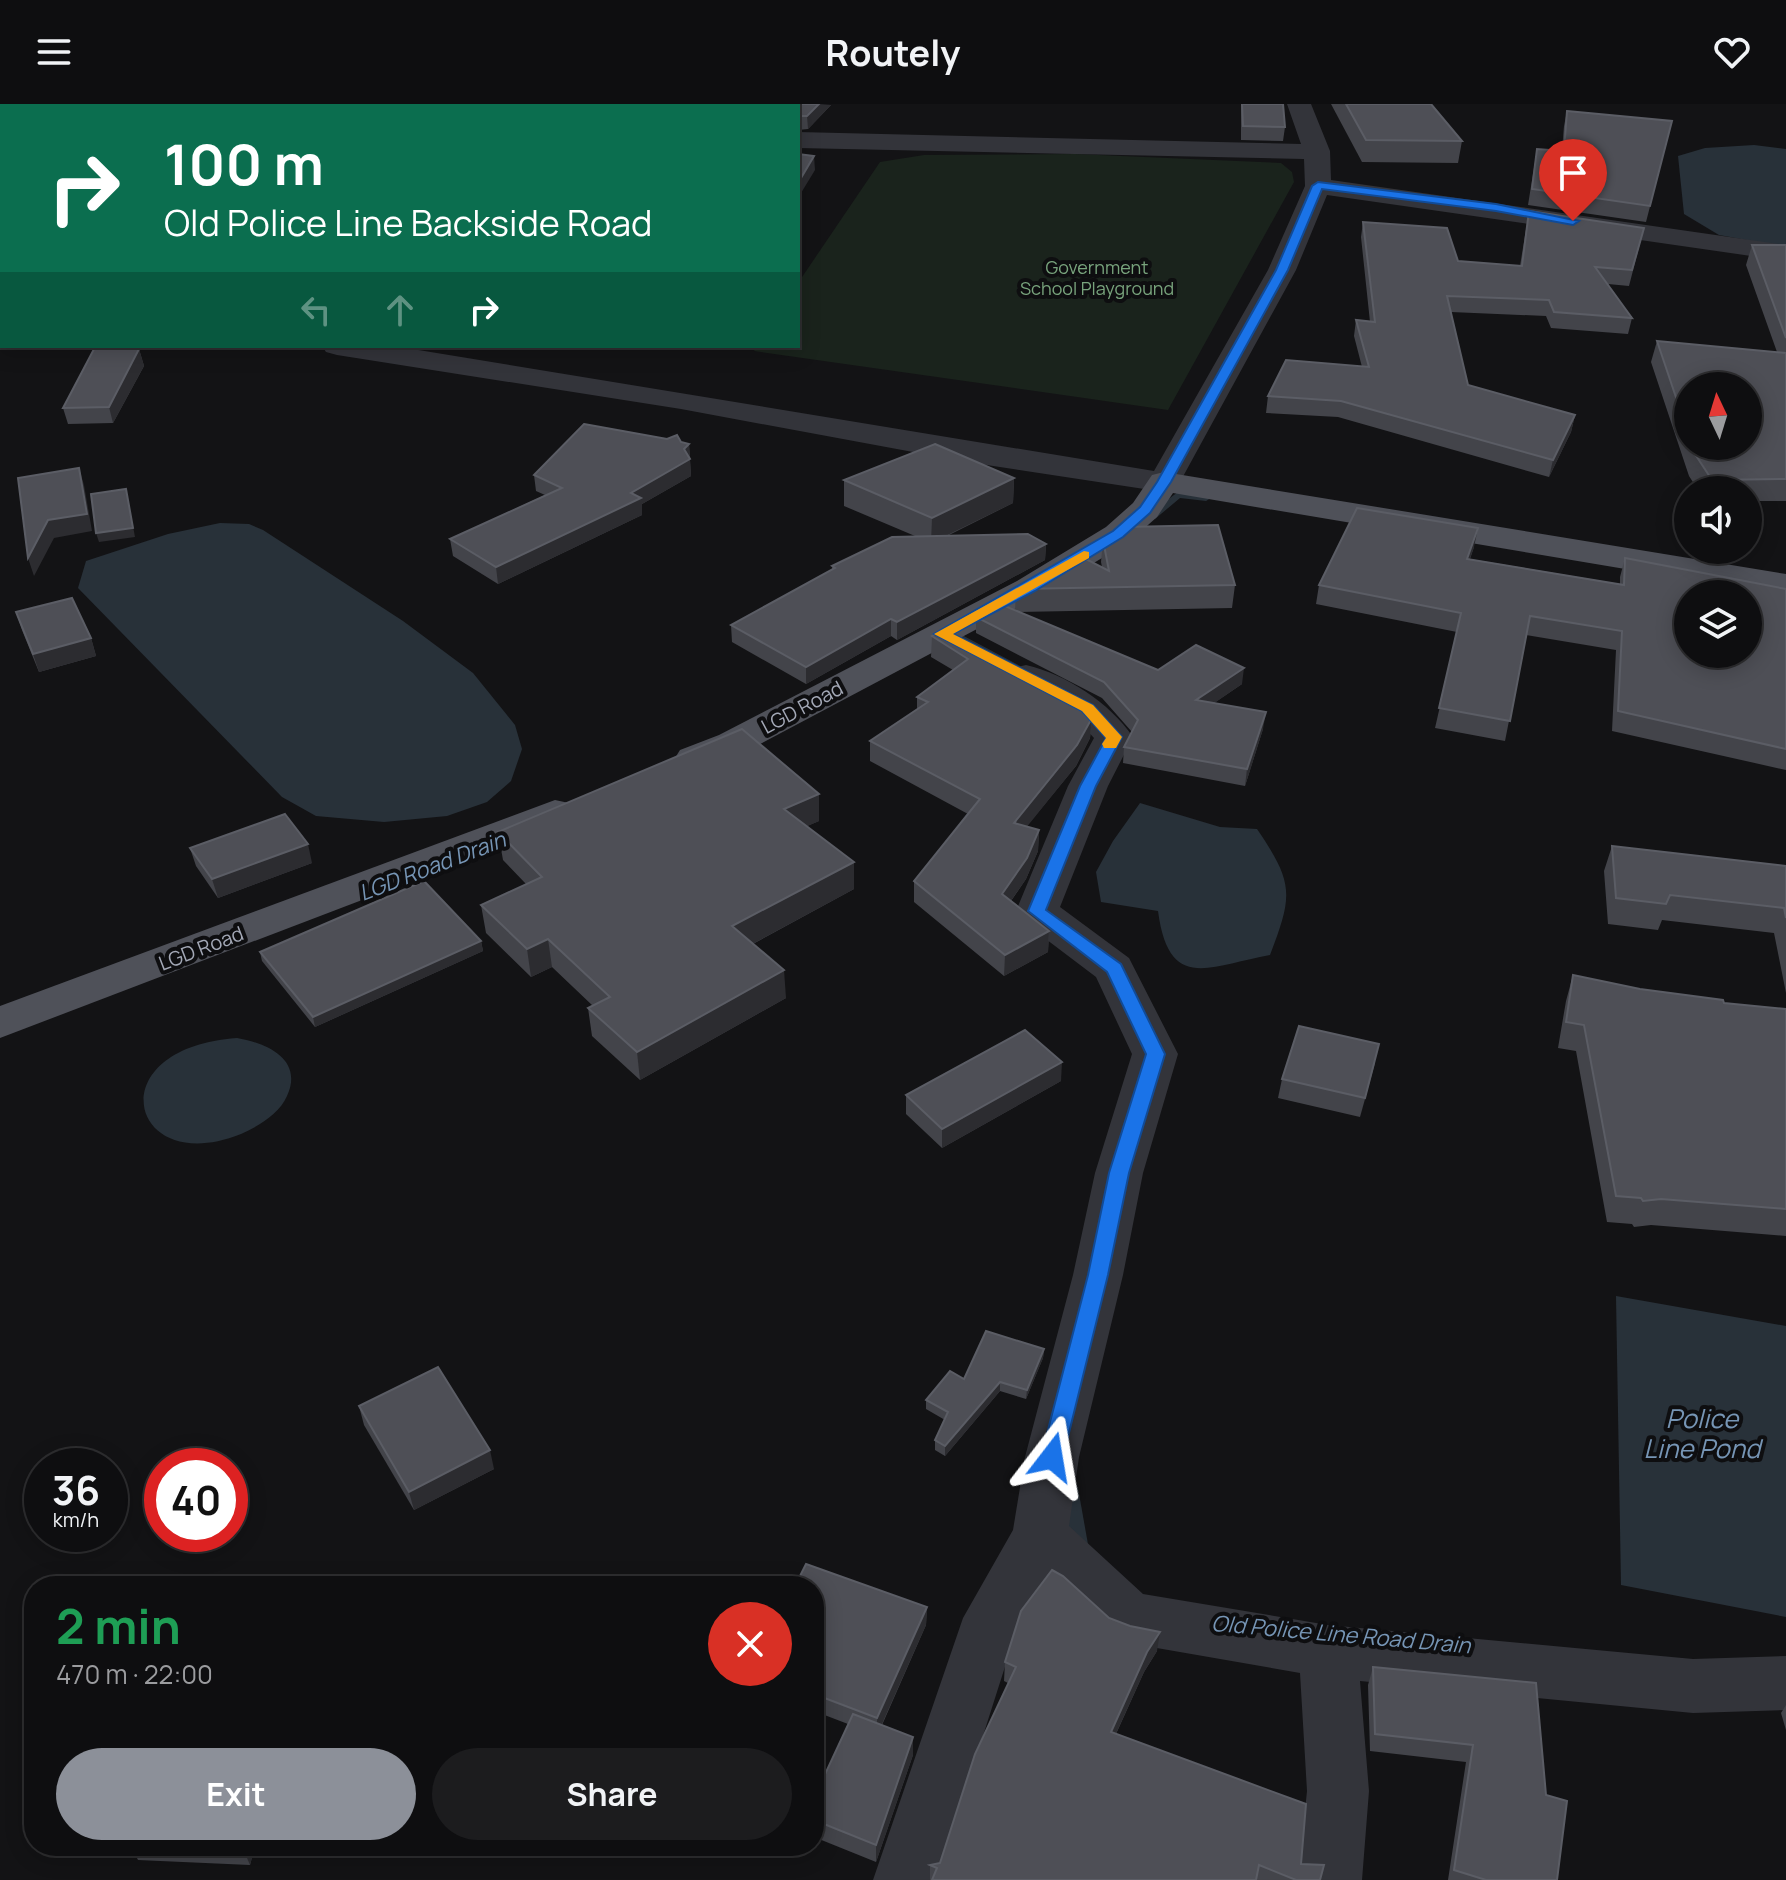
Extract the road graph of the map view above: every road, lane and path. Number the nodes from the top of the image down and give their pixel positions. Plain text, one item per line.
1 (1299, 104) edge
2 (800, 140) edge
3 (1317, 151) junction
4 (1318, 186) junction
5 (1786, 253) edge
6 (350, 348) edge
7 (1164, 482) junction
8 (1786, 585) edge
9 (942, 634) junction
10 (659, 772) edge
11 (585, 800) edge
12 (0, 1023) edge
13 (1040, 1535) junction
14 (1328, 1651) junction
15 (1786, 1683) edge
16 (905, 1880) edge
17 (1330, 1880) edge

1 - 3 street
2 - 3 street
3 - 4 street
4 - 5 street
4 - 7 street
6 - 7 street
7 - 8 main road
7 - 9 main road, LGD Road
9 - 10 main road, LGD Road
9 - 13 street
11 - 12 main road, LGD Road
13 - 14 street
13 - 16 street
14 - 15 street
14 - 17 street

